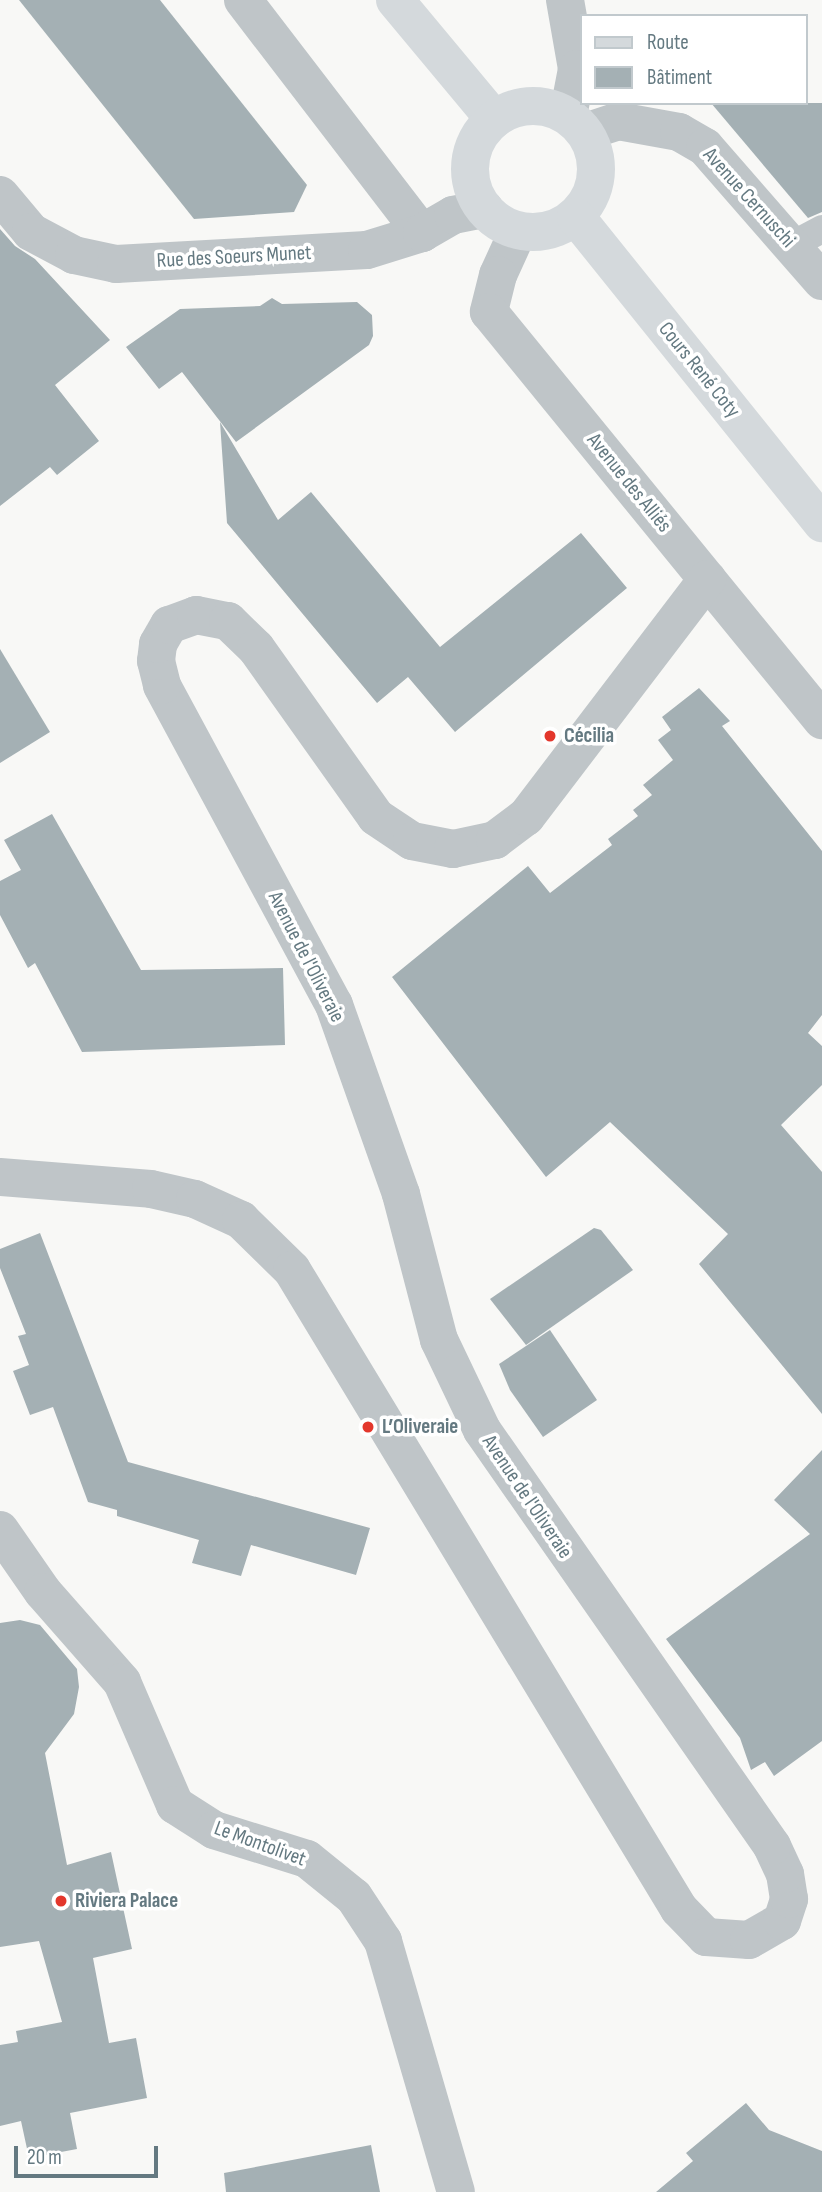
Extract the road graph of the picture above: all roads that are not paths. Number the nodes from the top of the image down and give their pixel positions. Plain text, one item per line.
1 (243, 0) edge
2 (395, 0) edge
3 (572, 10) edge
4 (494, 118) junction
5 (577, 124) junction
6 (0, 195) edge
7 (484, 209) junction
8 (576, 217) junction
9 (517, 231) junction
10 (422, 233) junction
11 (807, 237) edge
12 (822, 281) edge
13 (822, 523) edge
14 (707, 579) junction
15 (822, 720) edge
16 (0, 1177) edge
17 (0, 1530) edge
18 (456, 2192) edge

1 - 10 street
2 - 4 street
3 - 5 street
4 - 5 street
4 - 7 street
5 - 8 street
5 - 11 street, Avenue Cernuschi
6 - 10 street, Rue des Soeurs Munet
7 - 9 street
7 - 10 street, Rue des Soeurs Munet
8 - 9 street
8 - 13 street, Cours René Coty
9 - 14 street, Avenue des Alliés
11 - 12 street, Avenue Cernuschi
14 - 15 street, Avenue des Alliés
14 - 16 street, Avenue de l'Oliveraie
17 - 18 street, Le Montolivet

